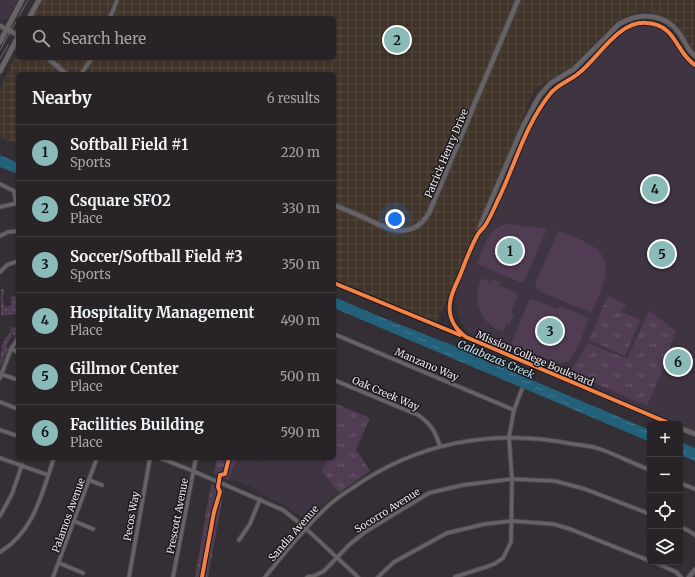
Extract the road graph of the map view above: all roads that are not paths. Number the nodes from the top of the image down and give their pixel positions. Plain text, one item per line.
1 (22, 0) edge
2 (39, 0) edge
3 (117, 0) edge
4 (518, 0) edge
5 (30, 16) edge
6 (111, 16) edge
7 (0, 26) edge
8 (7, 29) junction
9 (16, 35) edge
10 (16, 40) edge
11 (0, 42) edge
12 (695, 56) edge
13 (50, 60) edge
14 (91, 60) edge
15 (695, 65) edge
16 (0, 72) edge
17 (64, 72) edge
18 (82, 72) edge
19 (0, 184) edge
20 (16, 199) edge
21 (16, 203) edge
22 (336, 206) edge
23 (0, 207) edge
24 (16, 231) edge
25 (479, 232) junction
26 (0, 236) edge
27 (16, 261) edge
28 (0, 272) edge
29 (336, 335) edge
30 (16, 341) edge
31 (11, 349) junction
32 (16, 351) edge
33 (1, 376) edge
34 (16, 380) edge
35 (336, 381) edge
36 (522, 389) dead end
37 (0, 402) edge
38 (16, 407) edge
39 (514, 410) junction
40 (664, 421) edge
41 (683, 429) edge
42 (0, 430) edge
43 (695, 434) edge
44 (16, 435) edge
45 (509, 437) junction
46 (440, 446) junction
47 (0, 458) edge
48 (53, 460) edge
49 (96, 460) edge
50 (150, 460) edge
51 (165, 460) edge
52 (196, 460) edge
53 (22, 465) junction
54 (647, 469) edge
55 (193, 471) junction
56 (48, 475) junction
57 (512, 479) junction
58 (89, 480) junction
59 (683, 484) edge
60 (102, 485) dead end
61 (695, 489) edge
62 (260, 499) junction
63 (647, 513) edge
64 (0, 516) edge
65 (74, 521) junction
66 (512, 521) junction
67 (306, 528) junction
68 (683, 528) edge
69 (93, 529) dead end
70 (695, 535) edge
71 (239, 540) dead end
72 (0, 552) edge
73 (337, 557) junction
74 (647, 559) edge
75 (59, 563) junction
76 (661, 565) edge
77 (695, 570) edge
78 (83, 573) dead end
79 (53, 577) edge
80 (129, 577) edge
81 (173, 577) edge
82 (265, 577) edge
83 (307, 577) edge
84 (358, 577) edge
85 (378, 577) edge
86 (455, 577) edge
87 (681, 577) edge
88 (688, 577) edge

1 - 8 main road
2 - 5 main road
3 - 6 street
4 - 22 street, Patrick Henry Drive
7 - 8 street
8 - 9 street
8 - 11 main road
10 - 16 main road
12 - 25 street, Mission College Boulevard
13 - 17 street
14 - 18 street
15 - 25 street, Mission College Boulevard
19 - 20 street
21 - 23 street
24 - 26 street
25 - 40 street, Mission College Boulevard
27 - 28 street
29 - 39 street, Manzano Way
30 - 31 street
31 - 32 street
31 - 33 street
33 - 34 street
35 - 46 street, Oak Creek Way
36 - 39 street
37 - 38 street
39 - 45 street
41 - 43 street
42 - 44 street
45 - 46 street, Sandia Avenue
45 - 54 street, Sandia Avenue
45 - 57 street
46 - 67 street, Sandia Avenue
47 - 53 street
48 - 56 street
49 - 58 street, Palamos Avenue
50 - 80 street, Pecos Way
51 - 55 street
52 - 55 street, Prescott Avenue
53 - 56 street
53 - 64 street
55 - 62 street
55 - 81 street, Prescott Avenue
56 - 72 street
57 - 63 street, Socorro Avenue
57 - 66 street
57 - 73 street, Socorro Avenue
58 - 60 street
58 - 65 street, Palamos Avenue
59 - 61 street
62 - 67 street
62 - 71 street
65 - 69 street
65 - 75 street, Palamos Avenue
66 - 74 street
66 - 85 street
66 - 86 street
67 - 73 street
67 - 82 street, Sandia Avenue
68 - 70 street
73 - 83 street, Socorro Avenue
73 - 84 street
75 - 78 street
75 - 79 street, Palamos Avenue
76 - 87 street
77 - 88 street

